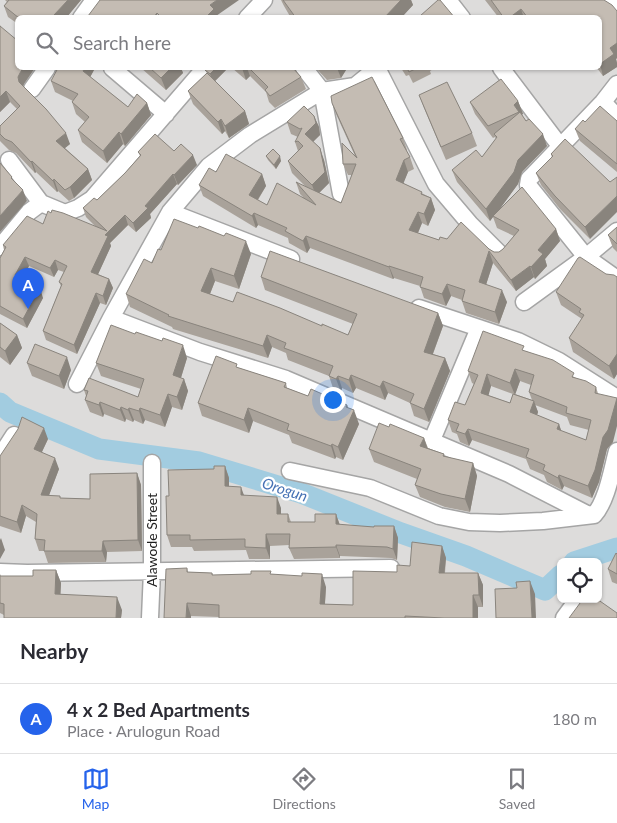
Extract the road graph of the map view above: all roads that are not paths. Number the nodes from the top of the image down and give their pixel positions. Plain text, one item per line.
1 (94, 0) edge
2 (612, 0) edge
3 (440, 2) edge
4 (617, 7) edge
5 (84, 15) edge
6 (458, 15) edge
7 (46, 70) edge
8 (114, 70) edge
9 (203, 70) edge
10 (306, 70) edge
11 (375, 70) edge
12 (378, 70) edge
13 (503, 70) edge
14 (617, 84) edge
15 (32, 89) dead end
16 (322, 91) junction
17 (603, 102) junction
18 (166, 114) junction
19 (617, 117) edge
20 (560, 146) junction
21 (9, 160) dead end
22 (341, 194) dead end
23 (41, 202) junction
24 (170, 212) junction
25 (617, 231) edge
26 (0, 247) edge
27 (500, 254) edge
28 (586, 257) junction
29 (301, 263) edge
30 (617, 279) edge
31 (403, 301) edge
32 (524, 302) dead end
33 (111, 318) junction
34 (479, 328) junction
35 (77, 384) dead end
36 (617, 398) edge
37 (14, 435) edge
38 (432, 440) junction
39 (617, 451) edge
40 (0, 457) edge
41 (152, 463) dead end
42 (290, 470) dead end
43 (594, 514) junction
44 (391, 568) dead end
45 (152, 571) junction
46 (0, 572) edge
47 (575, 603) edge
48 (150, 618) edge
49 (564, 618) edge

1 - 5 street
2 - 4 street
3 - 6 street
7 - 15 street
8 - 18 street
9 - 18 street
10 - 16 street
11 - 16 street
12 - 27 street
13 - 20 street
14 - 17 street
16 - 22 street
16 - 24 street
17 - 19 street
17 - 20 street
18 - 23 street
20 - 28 street
21 - 23 street
23 - 26 street
24 - 29 street
24 - 33 street
25 - 28 street
28 - 30 street
28 - 32 street
31 - 34 street
33 - 35 street
33 - 38 street
34 - 36 street
34 - 38 street
37 - 40 street
38 - 43 street
39 - 43 street
41 - 45 street, Alawode Street
42 - 43 street
44 - 45 street
45 - 46 street
45 - 48 street, Alawode Street
47 - 49 street

